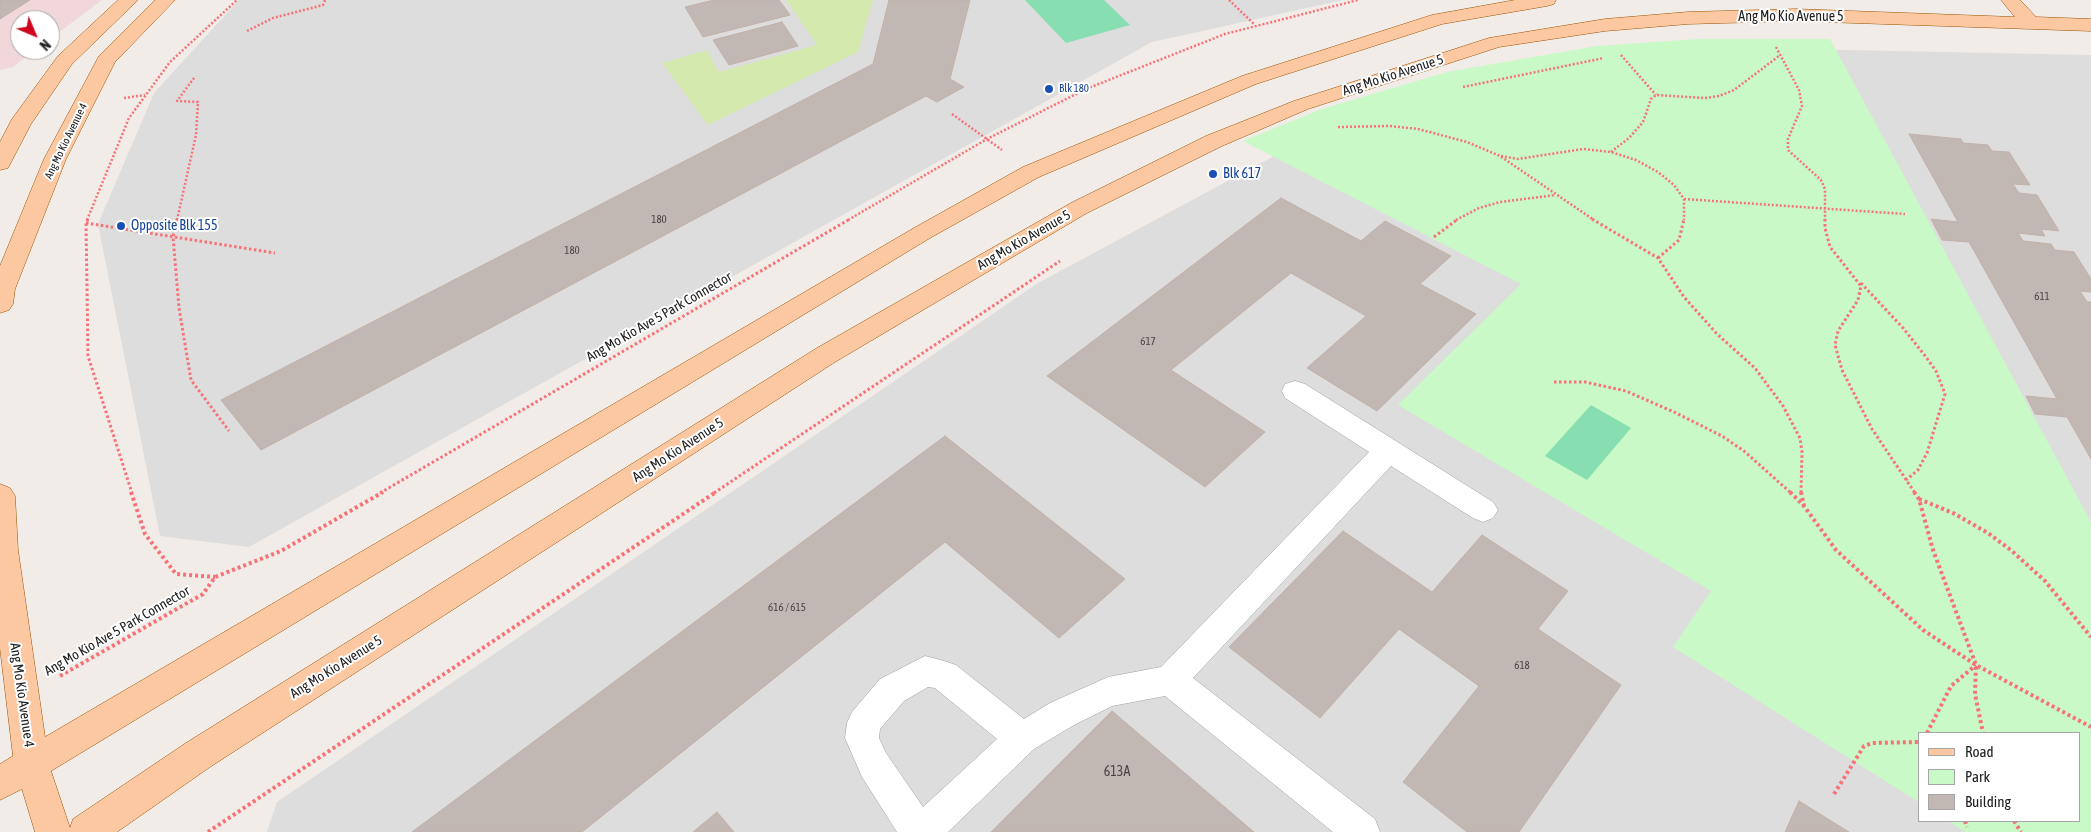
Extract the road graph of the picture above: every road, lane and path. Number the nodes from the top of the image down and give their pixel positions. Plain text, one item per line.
1 (129, 0) edge
2 (166, 0) edge
3 (237, 0) edge
4 (325, 0) edge
5 (1229, 0) edge
6 (1358, 0) edge
7 (1547, 0) edge
8 (1969, 0) edge
9 (2010, 0) edge
10 (1988, 22) junction
11 (2031, 23) junction
12 (2091, 25) edge
13 (1256, 26) junction
14 (247, 31) dead end
15 (1784, 44) dead end
16 (1631, 54) dead end
17 (1621, 55) junction
18 (1779, 56) junction
19 (194, 78) dead end
20 (1454, 88) dead end
21 (1656, 95) junction
22 (952, 114) dead end
23 (1351, 121) dead end
24 (987, 140) junction
25 (1611, 152) junction
26 (1500, 156) junction
27 (0, 163) edge
28 (1555, 194) junction
29 (1684, 199) junction
30 (1825, 208) junction
31 (1905, 214) dead end
32 (86, 223) junction
33 (173, 237) junction
34 (1434, 237) dead end
35 (275, 254) dead end
36 (1064, 258) dead end
37 (1658, 258) junction
38 (1857, 279) junction
39 (0, 304) edge
40 (1554, 382) dead end
41 (1295, 392) dead end
42 (229, 432) dead end
43 (1389, 450) junction
44 (1906, 480) junction
45 (0, 496) edge
46 (1919, 499) junction
47 (1804, 506) junction
48 (1483, 510) dead end
49 (216, 577) junction
50 (2091, 637) edge
51 (1976, 665) junction
52 (1170, 680) junction
53 (24, 696) junction
54 (2091, 727) edge
55 (1928, 732) edge
56 (1983, 732) edge
57 (1022, 738) junction
58 (1918, 742) edge
59 (32, 765) junction
60 (0, 782) edge
61 (1834, 794) dead end
62 (1966, 822) edge
63 (1968, 826) dead end
64 (54, 832) edge
65 (86, 832) edge
66 (208, 832) edge
67 (920, 832) edge
68 (1362, 832) edge

1 - 27 main road
2 - 39 main road, Ang Mo Kio Avenue 4
3 - 32 path
4 - 14 path
5 - 13 path
6 - 13 path, Ang Mo Kio Ave 5 Park Connector
7 - 59 main road
8 - 10 main road
9 - 11 main road
10 - 11 main road, Ang Mo Kio Avenue 5
10 - 65 main road, Ang Mo Kio Avenue 5
11 - 12 main road, Ang Mo Kio Avenue 5
13 - 24 path, Ang Mo Kio Ave 5 Park Connector
15 - 18 path
16 - 17 path
17 - 20 path
17 - 21 path
18 - 21 path
18 - 30 path
19 - 33 path
21 - 25 path
22 - 24 path
23 - 26 path
24 - 49 path, Ang Mo Kio Ave 5 Park Connector
25 - 26 path
25 - 29 path
26 - 28 path
28 - 34 path
28 - 37 path
29 - 30 path
29 - 37 path
30 - 31 path
30 - 38 path
32 - 33 path
32 - 49 path
33 - 35 path
33 - 42 path
36 - 66 path
37 - 47 path
38 - 44 path
38 - 44 path
40 - 47 path
41 - 43 lane
43 - 48 lane
43 - 52 lane
44 - 46 path
45 - 53 main road, Ang Mo Kio Avenue 4
46 - 50 path
46 - 51 path
47 - 51 path
49 - 53 path, Ang Mo Kio Ave 5 Park Connector
51 - 54 path
51 - 55 path
51 - 56 path
52 - 57 lane
52 - 68 lane
53 - 59 main road, Ang Mo Kio Avenue 4
57 - 67 lane
57 - 67 lane
58 - 61 path
59 - 60 main road
59 - 64 main road, Ang Mo Kio Avenue 4
62 - 63 path

